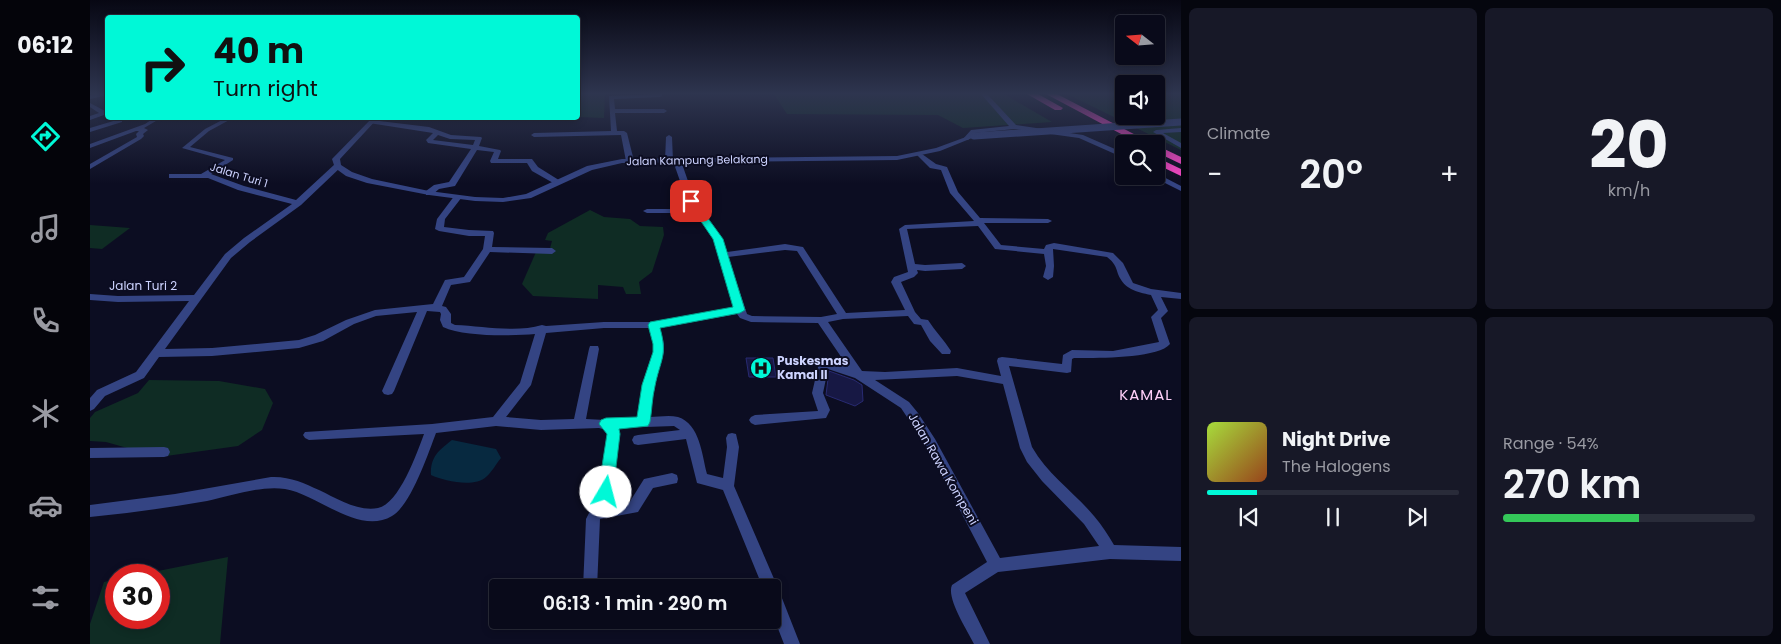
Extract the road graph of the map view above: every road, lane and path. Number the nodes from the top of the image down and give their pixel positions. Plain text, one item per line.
1 (104, 124) edge
2 (126, 124) edge
3 (148, 124) edge
4 (218, 124) edge
5 (369, 124) edge
6 (398, 124) edge
7 (613, 124) edge
8 (1011, 124) edge
9 (1088, 124) edge
10 (1109, 124) edge
11 (1154, 124) edge
12 (1014, 127) junction
13 (135, 129) junction
14 (90, 130) edge
15 (1181, 130) edge
16 (437, 132) junction
17 (614, 132) junction
18 (534, 135) dead end
19 (1130, 135) edge
20 (669, 137) dead end
21 (970, 138) junction
22 (1115, 138) edge
23 (1181, 146) edge
24 (90, 147) edge
25 (475, 148) junction
26 (1115, 152) edge
27 (1165, 153) edge
28 (920, 155) junction
29 (630, 160) junction
30 (673, 161) junction
31 (1181, 161) edge
32 (1165, 165) edge
33 (338, 166) junction
34 (90, 167) edge
35 (1181, 173) edge
36 (172, 176) dead end
37 (203, 176) junction
38 (1165, 180) edge
39 (558, 182) junction
40 (1181, 189) edge
41 (429, 193) junction
42 (458, 197) junction
43 (298, 203) junction
44 (647, 211) dead end
45 (696, 211) junction
46 (1048, 221) dead end
47 (978, 222) junction
48 (487, 249) junction
49 (552, 251) dead end
50 (1048, 252) junction
51 (722, 255) junction
52 (911, 266) junction
53 (962, 266) dead end
54 (1048, 278) dead end
55 (1154, 292) junction
56 (1181, 296) edge
57 (90, 297) edge
58 (196, 298) junction
59 (424, 308) junction
60 (436, 308) junction
61 (740, 310) junction
62 (911, 313) junction
63 (843, 316) junction
64 (821, 320) junction
65 (654, 325) junction
66 (542, 328) junction
67 (594, 349) dead end
68 (946, 351) dead end
69 (155, 353) junction
70 (858, 375) junction
71 (1007, 381) junction
72 (388, 391) dead end
73 (90, 406) edge
74 (754, 420) dead end
75 (496, 422) junction
76 (643, 422) junction
77 (578, 423) junction
78 (606, 424) junction
79 (432, 429) junction
80 (309, 434) dead end
81 (690, 434) junction
82 (732, 438) dead end
83 (638, 440) dead end
84 (164, 452) dead end
85 (90, 453) edge
86 (672, 479) dead end
87 (728, 486) junction
88 (90, 511) edge
89 (597, 511) junction
90 (1110, 552) junction
91 (1181, 554) edge
92 (996, 565) junction
93 (590, 579) edge
94 (767, 579) edge
95 (781, 615) edge
96 (792, 644) edge
97 (982, 644) edge

1 - 14 street
2 - 13 street
3 - 13 street
4 - 37 street
5 - 33 street
6 - 16 street
7 - 17 street
8 - 12 street
9 - 22 highway
10 - 19 highway
11 - 21 street, bridge
12 - 21 street, Jalan Kampung Belakang
12 - 26 street
13 - 24 street
13 - 34 street
15 - 23 street
16 - 25 street
16 - 25 street
17 - 18 street
17 - 29 street
20 - 30 street
21 - 28 street, Jalan Kampung Belakang
25 - 39 street
25 - 41 street
27 - 31 highway
28 - 30 street, Jalan Kampung Belakang
28 - 47 street
29 - 30 street, Jalan Kampung Belakang
29 - 39 street, Jalan Kampung Belakang
30 - 45 street
32 - 35 highway
33 - 41 street, Jalan Kampung Belakang
33 - 43 street
36 - 37 street, Jalan Turi 1
37 - 43 street, Jalan Turi 1
38 - 40 street
39 - 42 street, Jalan Kampung Belakang
41 - 42 street, Jalan Kampung Belakang
42 - 48 street
43 - 58 street
44 - 45 street
45 - 51 street
46 - 47 street
47 - 50 street
47 - 52 street
48 - 49 street
48 - 60 street
50 - 54 street
50 - 55 street
51 - 61 street
51 - 63 street
52 - 53 street
52 - 62 street
55 - 56 street
55 - 71 street
57 - 58 street, Jalan Turi 2
58 - 69 street
59 - 60 street
59 - 69 street
59 - 72 street
60 - 66 street
61 - 64 street
61 - 65 street
62 - 63 street
62 - 68 street
63 - 64 street
64 - 70 street, Jalan Rawa Kompeni
65 - 66 street
65 - 76 street
66 - 75 street
67 - 77 street
69 - 73 street
70 - 71 street
70 - 74 street
70 - 92 street, Jalan Rawa Kompeni
71 - 90 street
75 - 77 street
75 - 79 street
76 - 78 street
76 - 81 street
77 - 78 street
78 - 89 street
79 - 80 street
79 - 88 street
81 - 83 street
81 - 87 street
82 - 87 street
84 - 85 street
86 - 89 street
87 - 94 street
89 - 93 street
90 - 91 street
90 - 92 street
92 - 97 street
95 - 96 street

